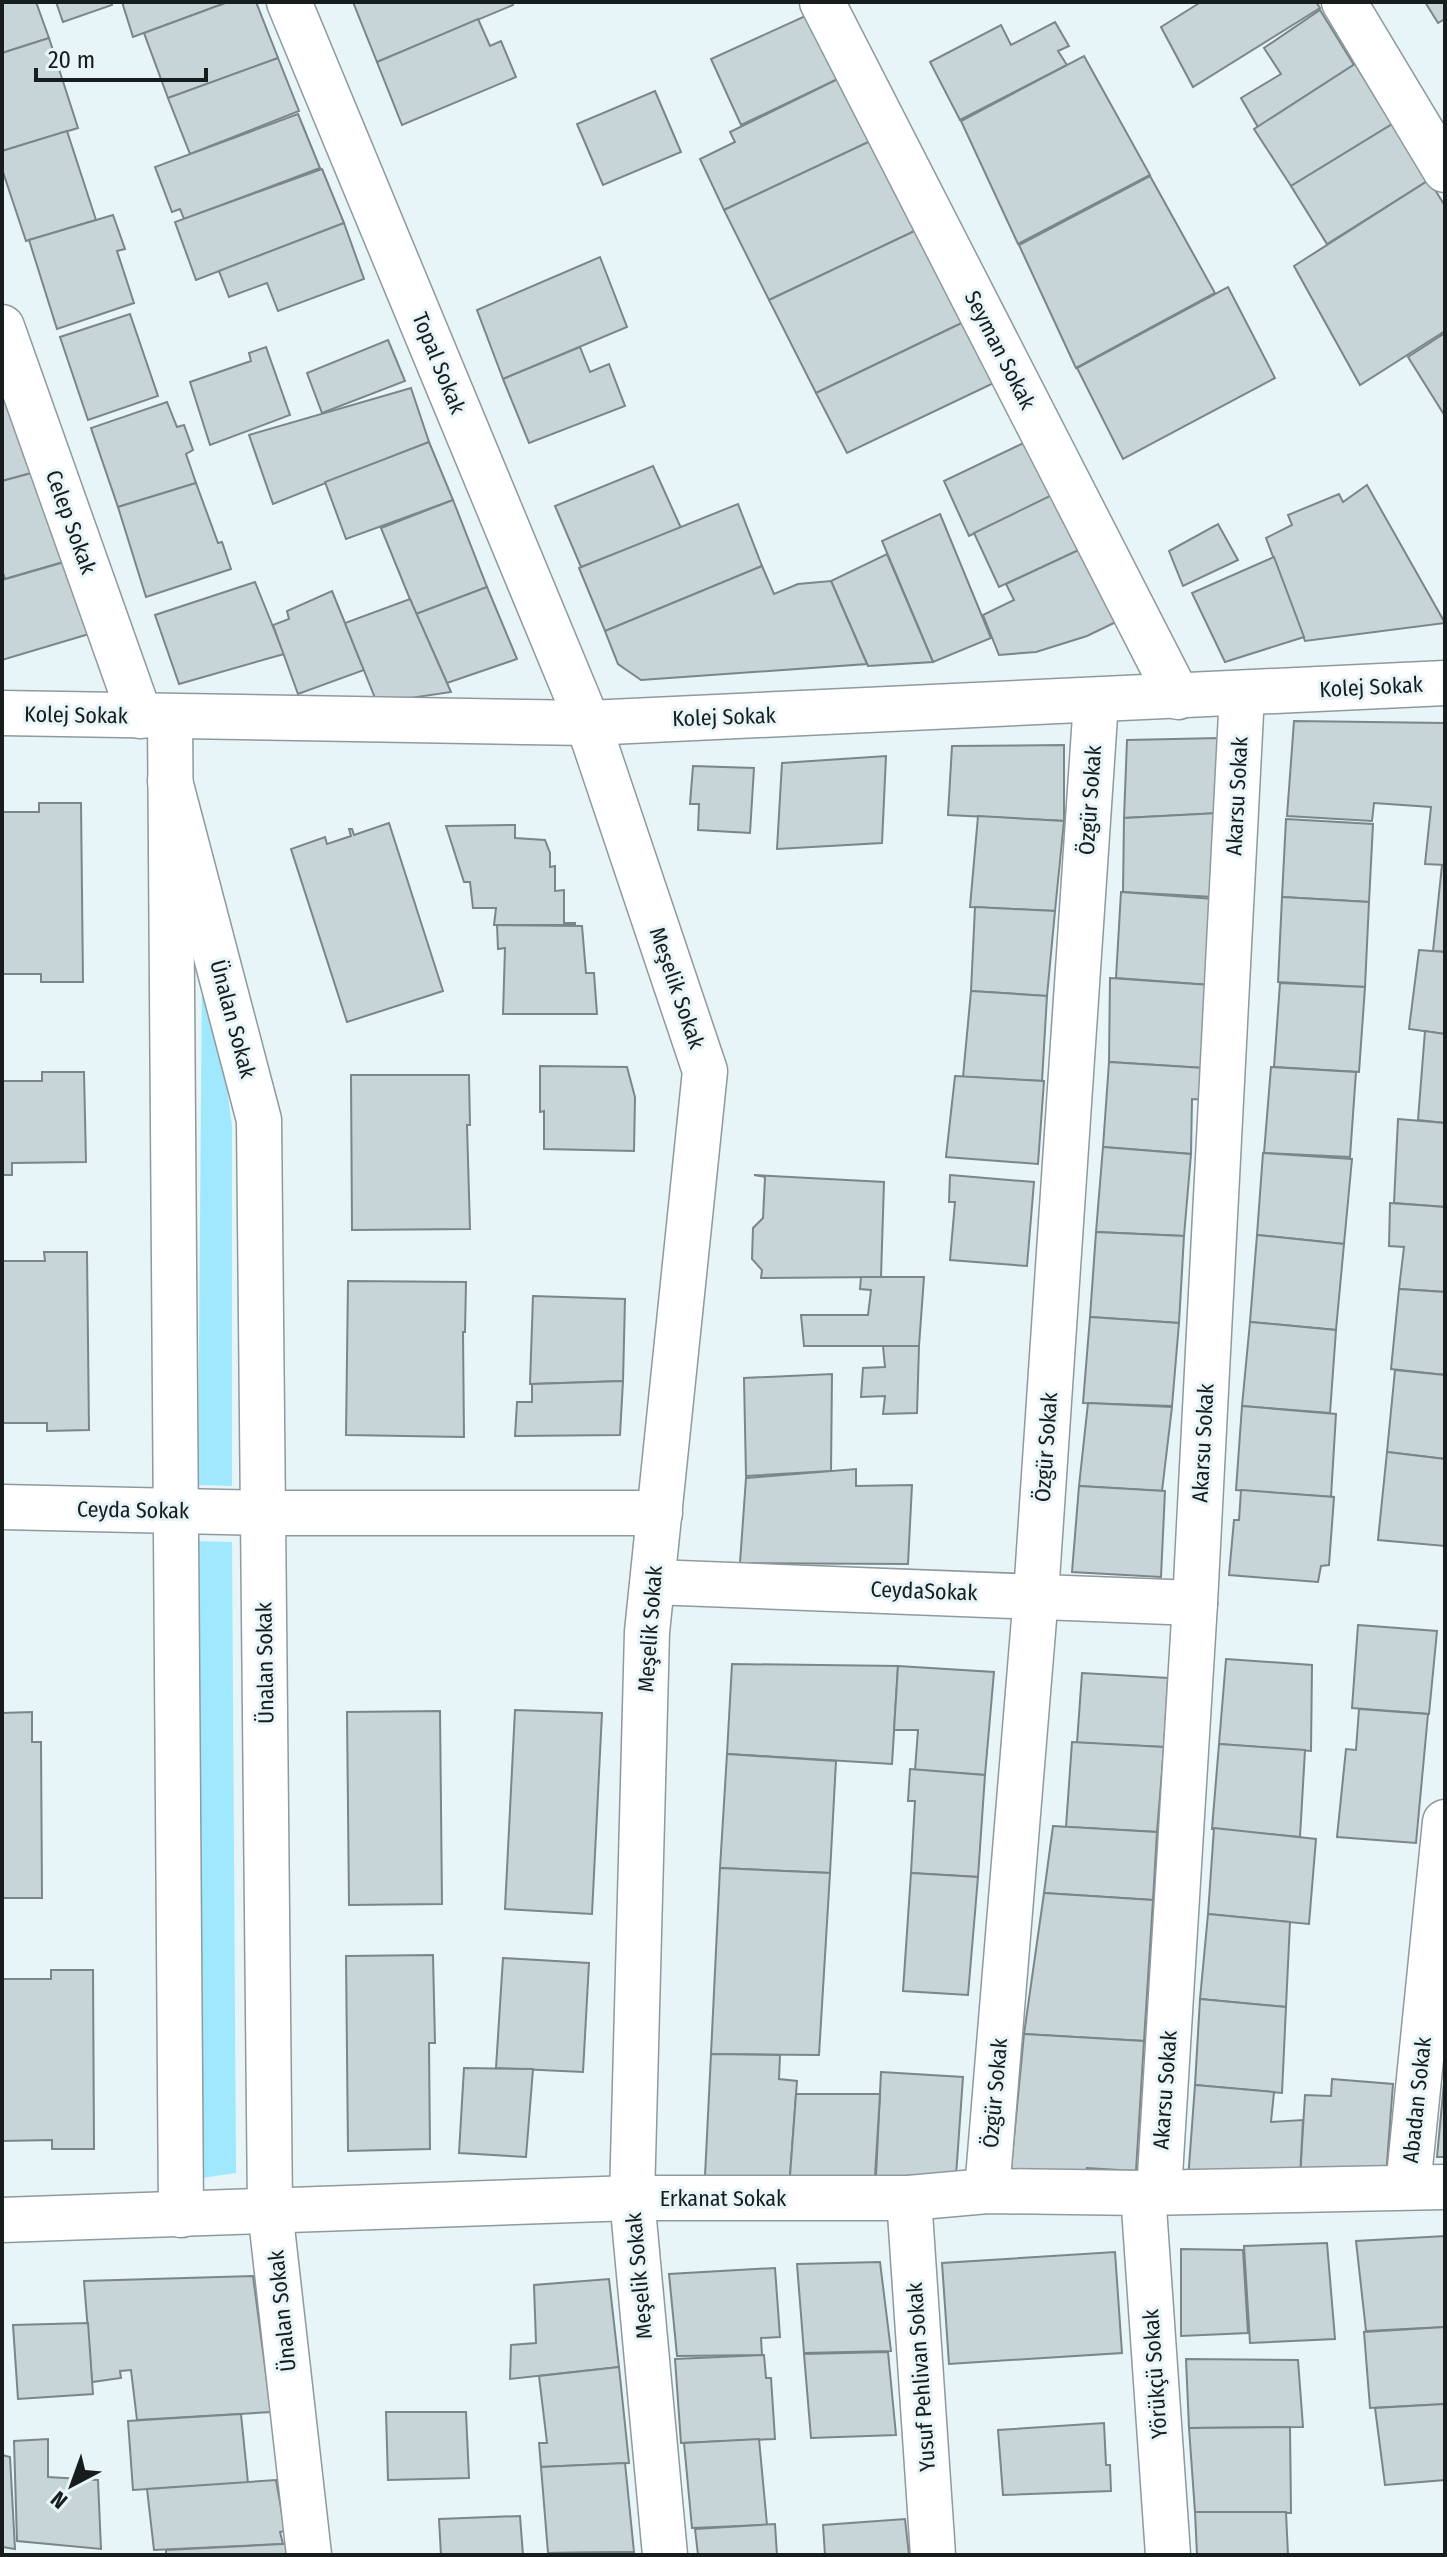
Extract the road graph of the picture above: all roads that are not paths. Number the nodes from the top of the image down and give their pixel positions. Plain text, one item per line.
1 (289, 2) edge
2 (822, 2) edge
3 (1344, 2) edge
4 (1445, 170) edge
5 (2, 327) edge
6 (1445, 683) edge
7 (1242, 694) junction
8 (1178, 697) junction
9 (1096, 701) junction
10 (2, 713) edge
11 (155, 716) junction
12 (588, 723) junction
13 (170, 781) junction
14 (2, 1507) edge
15 (176, 1511) junction
16 (263, 1513) junction
17 (660, 1513) junction
18 (653, 1582) junction
19 (1036, 1595) junction
20 (1195, 1603) junction
21 (1445, 1822) edge
22 (1426, 2187) edge
23 (987, 2191) junction
24 (1151, 2193) junction
25 (632, 2198) junction
26 (909, 2198) junction
27 (270, 2210) junction
28 (181, 2215) junction
29 (2, 2220) edge
30 (309, 2555) edge
31 (665, 2555) edge
32 (933, 2555) edge
33 (1168, 2555) edge

1 - 12 street, Topal Sokak
2 - 8 street, Seyman Sokak
3 - 4 street
5 - 11 street, Celep Sokak
6 - 7 street, Kolej Sokak
7 - 8 street, Kolej Sokak
7 - 20 street, Akarsu Sokak
8 - 9 street, Kolej Sokak
9 - 12 street, Kolej Sokak
9 - 19 street, Özgür Sokak
10 - 11 street, Kolej Sokak
11 - 12 street, Kolej Sokak
11 - 13 street, Ünalan Sokak
12 - 17 street, Meşelik Sokak
13 - 15 street, Ünalan Sokak
13 - 16 street, Ünalan Sokak
14 - 15 street, Ceyda Sokak
15 - 16 street, Ceyda Sokak
15 - 28 street, Ünalan Sokak
16 - 17 street, Ceyda Sokak
16 - 27 street, Ünalan Sokak
17 - 18 street, Meşelik Sokak
18 - 19 street, CeydaSokak
18 - 25 street, Meşelik Sokak
19 - 20 street, CeydaSokak
19 - 23 street, Özgür Sokak
20 - 24 street, Akarsu Sokak
21 - 22 street, Abadan Sokak
22 - 24 street, Erkanat Sokak
23 - 24 street, Erkanat Sokak
23 - 26 street, Erkanat Sokak
24 - 33 street, Yörükçü Sokak
25 - 26 street, Erkanat Sokak
25 - 27 street, Erkanat Sokak
25 - 31 street, Meşelik Sokak
26 - 32 street, Yusuf Pehlivan Sokak
27 - 28 street, Erkanat Sokak
27 - 30 street, Ünalan Sokak
28 - 29 street, Erkanat Sokak

